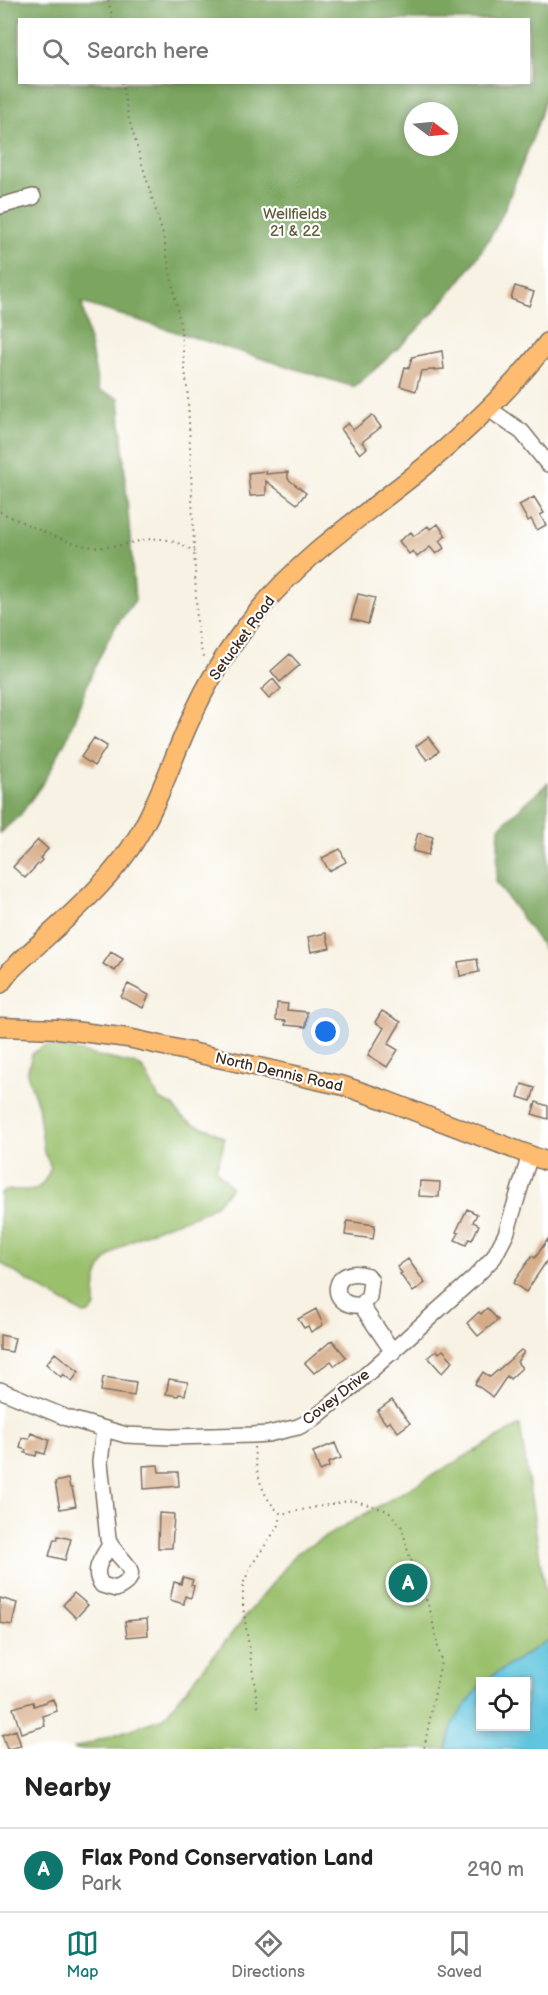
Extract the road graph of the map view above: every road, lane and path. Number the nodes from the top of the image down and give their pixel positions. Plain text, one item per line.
1 (108, 0) edge
2 (112, 18) edge
3 (122, 84) edge
4 (33, 197) dead end
5 (0, 206) edge
6 (548, 342) edge
7 (489, 409) junction
8 (548, 464) edge
9 (0, 512) edge
10 (195, 552) junction
11 (214, 675) junction
12 (0, 984) edge
13 (0, 1027) edge
14 (530, 1155) junction
15 (548, 1162) edge
16 (361, 1305) dead end
17 (393, 1352) junction
18 (0, 1390) edge
19 (104, 1429) junction
20 (253, 1435) junction
21 (281, 1514) junction
22 (110, 1545) dead end
23 (258, 1707) dead end
24 (424, 1749) edge

1 - 2 path
3 - 10 path
4 - 5 street
6 - 7 main road, Setucket Road
7 - 8 street
7 - 11 main road, Setucket Road
9 - 10 path
10 - 11 path
11 - 12 main road, Setucket Road
13 - 14 main road, North Dennis Road
14 - 15 main road, North Dennis Road
14 - 17 street, Covey Drive
16 - 17 street
17 - 20 street, Covey Drive
18 - 19 street, Covey Drive
19 - 20 street, Covey Drive
19 - 22 street
20 - 21 path
21 - 23 path
21 - 24 path

